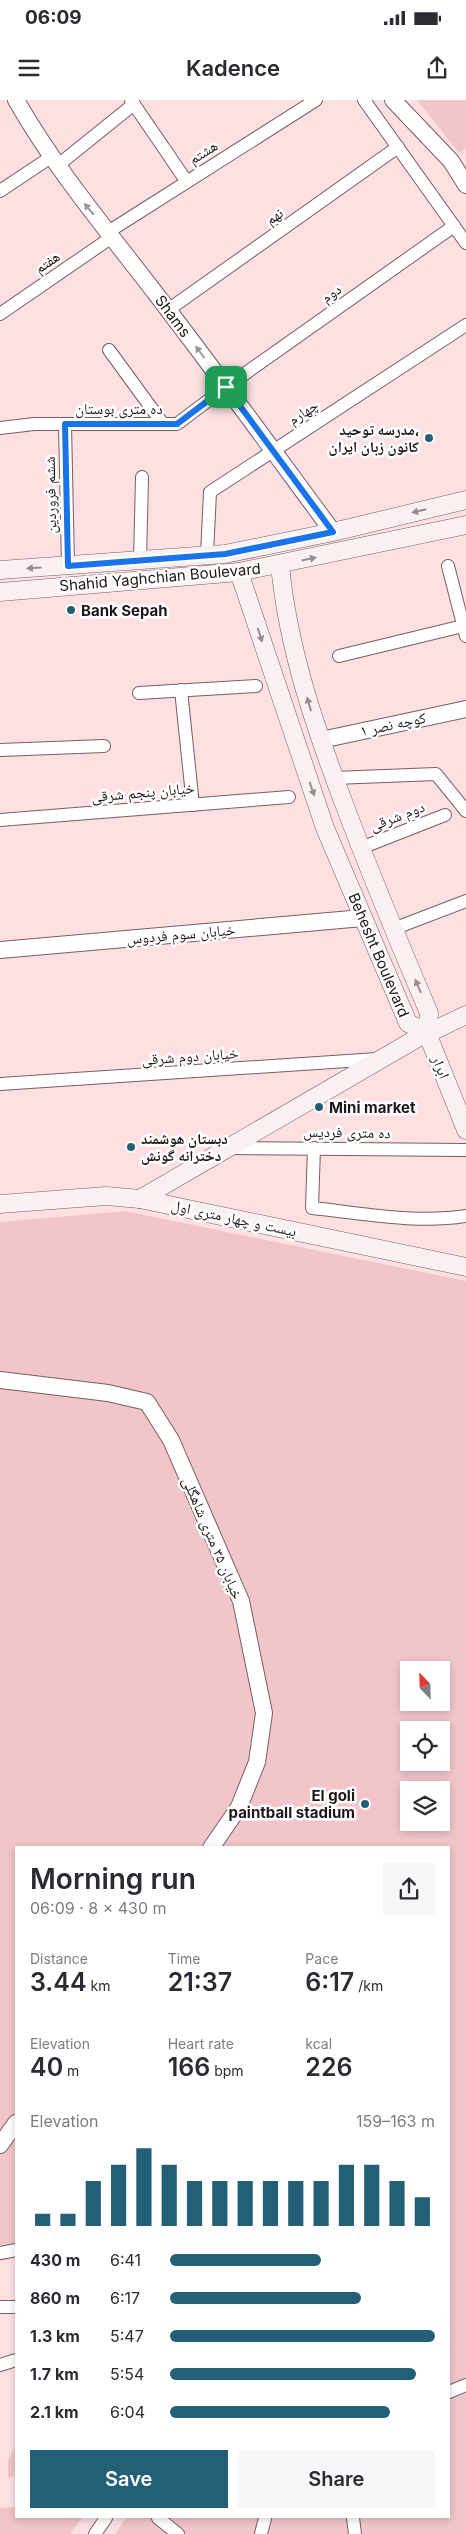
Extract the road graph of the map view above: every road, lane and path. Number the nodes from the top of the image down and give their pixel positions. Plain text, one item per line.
1 (16, 100) edge
2 (316, 100) edge
3 (364, 100) edge
4 (393, 100) edge
5 (132, 102) edge
6 (398, 147) junction
7 (54, 161) junction
8 (187, 182) junction
9 (466, 185) edge
10 (0, 191) edge
11 (454, 226) junction
12 (110, 234) junction
13 (466, 243) edge
14 (168, 310) junction
15 (0, 314) edge
16 (466, 325) edge
17 (109, 350) dead end
18 (226, 387) junction
19 (65, 424) junction
20 (163, 424) junction
21 (0, 428) edge
22 (273, 451) junction
23 (142, 477) dead end
24 (466, 500) edge
25 (466, 525) edge
26 (333, 532) junction
27 (208, 555) junction
28 (140, 561) junction
29 (280, 565) junction
30 (68, 566) junction
31 (448, 566) dead end
32 (0, 570) edge
33 (239, 572) junction
34 (282, 587) junction
35 (0, 592) edge
36 (248, 598) junction
37 (465, 631) edge
38 (339, 656) dead end
39 (256, 686) dead end
40 (181, 690) junction
41 (139, 693) dead end
42 (466, 708) edge
43 (321, 740) junction
44 (104, 746) dead end
45 (0, 750) edge
46 (334, 778) junction
47 (289, 797) dead end
48 (193, 805) junction
49 (466, 811) edge
50 (445, 815) dead end
51 (0, 820) edge
52 (361, 848) junction
53 (466, 901) edge
54 (363, 918) junction
55 (393, 929) junction
56 (0, 950) edge
57 (466, 1015) edge
58 (427, 1032) junction
59 (381, 1059) junction
60 (0, 1084) edge
61 (466, 1130) edge
62 (228, 1148) junction
63 (314, 1148) junction
64 (466, 1150) edge
65 (140, 1199) junction
66 (0, 1204) edge
67 (466, 1216) edge
68 (466, 1267) edge
69 (0, 1380) edge
70 (212, 1846) edge
71 (15, 2124) edge
72 (0, 2145) edge
73 (15, 2250) edge
74 (0, 2253) edge
75 (0, 2307) edge
76 (15, 2307) edge
77 (15, 2360) edge
78 (0, 2365) edge
79 (466, 2385) edge
80 (450, 2392) edge
81 (106, 2518) edge
82 (158, 2518) edge
83 (265, 2518) edge
84 (353, 2518) edge
85 (95, 2534) edge
86 (178, 2534) edge
87 (261, 2534) edge
88 (354, 2534) edge

1 - 7 street, Shams
2 - 8 street, هشتم
3 - 6 street
4 - 9 street
5 - 7 street
5 - 8 street
6 - 11 street
6 - 14 street, نهم
7 - 10 street
12 -> 7 street, Shams
8 - 12 street, هشتم
11 - 13 street
11 - 18 street, دوم
12 - 14 street, Shams
12 - 15 street, هفتم
18 -> 14 street, Shams
16 - 22 street, چهارم
17 - 20 street
18 - 20 street, ده متری بوستان
18 - 22 street, Shams
19 - 20 street, ده متری بوستان
19 - 21 street, ده متری بوستان
19 - 30 street, ششم فروردین
22 - 26 street, Shams
22 - 27 street, چهارم
23 - 28 street
24 -> 26 main road, Shahid Yaghchian Boulevard
29 -> 25 main road, Shahid Yaghchian Boulevard
26 - 27 main road, Shahid Yaghchian Boulevard
27 - 28 main road, Shahid Yaghchian Boulevard
28 - 30 main road, Shahid Yaghchian Boulevard
29 - 33 main road, Shahid Yaghchian Boulevard
29 - 34 main road, Behesht Boulevard
30 -> 32 main road, Shahid Yaghchian Boulevard
31 - 37 street
33 - 35 main road, Shahid Yaghchian Boulevard
33 - 36 main road, Behesht Boulevard
34 - 36 main road
43 -> 34 main road, Behesht Boulevard
36 -> 54 main road, Behesht Boulevard
37 - 38 street
39 - 40 street
40 - 41 street
40 - 48 street
42 - 43 street, کوچه نصر ۱
43 - 46 main road, Behesht Boulevard
44 - 45 street
46 - 49 street
46 - 52 main road, Behesht Boulevard
47 - 48 street, خیابان پنجم شرقی
48 - 51 street, خیابان پنجم شرقی
50 - 52 street, دوم شرقی
52 - 55 main road, Behesht Boulevard
53 - 55 street
54 - 56 street, خیابان سوم فردوس
54 - 58 main road, Behesht Boulevard
58 -> 55 main road, Behesht Boulevard
57 - 58 main road
58 - 59 main road
58 - 61 main road, ابرار
59 - 60 street, خیابان دوم شرقی
59 - 62 main road
62 - 63 street, ده متری فردیس
62 - 65 main road
63 - 64 street, ده متری فردیس
63 - 67 street
65 - 66 main road, بیست و چهار متری اول
65 - 68 main road, بیست و چهار متری اول
69 - 70 street, خیابان ۳۵ متری شاهگلی
71 - 72 street
73 - 74 street
75 - 76 street
77 - 78 street
79 - 80 street
81 - 85 street
82 - 86 street
83 - 87 street
84 - 88 street

